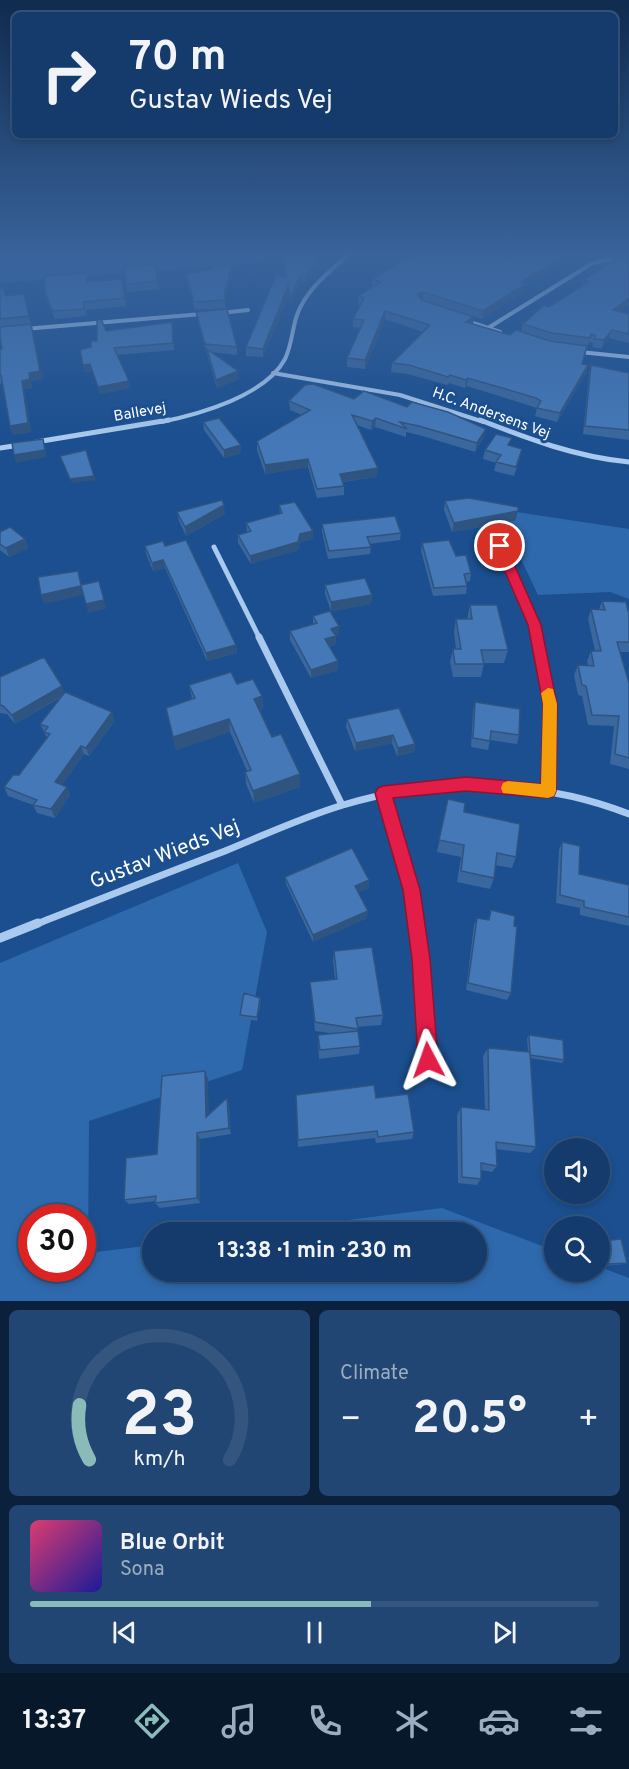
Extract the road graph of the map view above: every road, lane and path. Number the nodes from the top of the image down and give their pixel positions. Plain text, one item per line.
1 (169, 317) edge
2 (298, 317) edge
3 (506, 317) edge
4 (466, 320) edge
5 (488, 328) junction
6 (12, 330) edge
7 (509, 336) edge
8 (571, 350) edge
9 (629, 357) edge
10 (273, 373) junction
11 (0, 448) edge
12 (629, 462) edge
13 (214, 547) dead end
14 (478, 548) dead end
15 (548, 791) junction
16 (383, 793) junction
17 (342, 805) junction
18 (629, 814) edge
19 (0, 938) edge
20 (428, 1060) dead end

1 - 6 street
2 - 10 street
3 - 5 street
4 - 5 street
5 - 7 street
8 - 9 street
10 - 11 street, Ballevej
10 - 12 street, H.C. Andersens Vej
13 - 17 street
14 - 15 street
15 - 16 street, Gustav Wieds Vej
15 - 18 street, Gustav Wieds Vej
16 - 17 street, Gustav Wieds Vej
16 - 20 street
17 - 19 street, Gustav Wieds Vej

